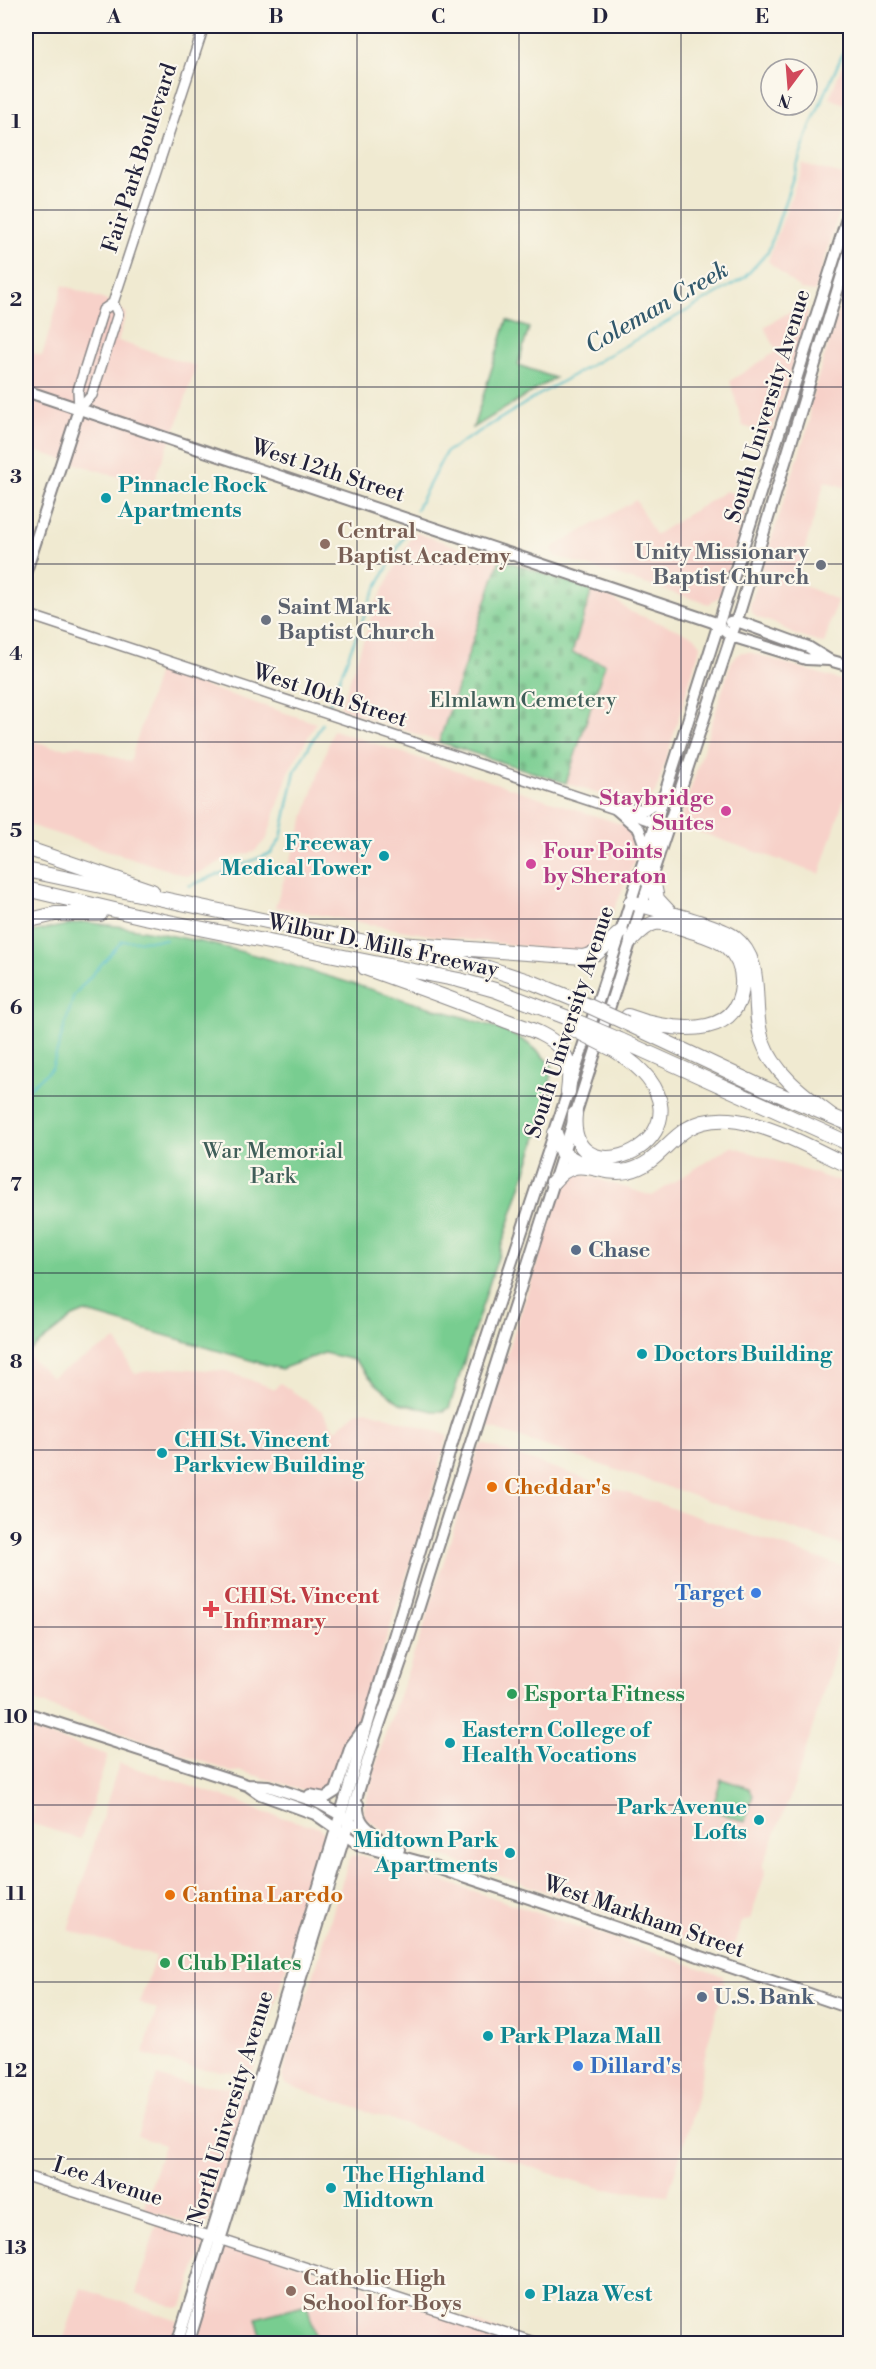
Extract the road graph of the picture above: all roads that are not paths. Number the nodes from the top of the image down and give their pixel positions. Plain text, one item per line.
1 (204, 26) edge
2 (850, 209) edge
3 (850, 249) edge
4 (113, 303) junction
5 (26, 391) edge
6 (80, 410) junction
7 (26, 571) edge
8 (26, 614) edge
9 (736, 621) junction
10 (720, 624) junction
11 (731, 636) junction
12 (829, 660) junction
13 (850, 666) edge
14 (665, 795) junction
15 (617, 810) junction
16 (655, 825) junction
17 (26, 848) edge
18 (647, 852) junction
19 (26, 870) edge
20 (652, 875) junction
21 (26, 889) edge
22 (639, 900) junction
23 (176, 902) junction
24 (674, 916) junction
25 (144, 917) junction
26 (26, 921) edge
27 (627, 936) junction
28 (387, 946) junction
29 (332, 956) junction
30 (627, 1019) junction
31 (618, 1046) junction
32 (568, 1092) junction
33 (575, 1114) junction
34 (832, 1116) junction
35 (850, 1124) edge
36 (555, 1133) junction
37 (850, 1144) edge
38 (562, 1153) junction
39 (584, 1165) junction
40 (850, 1166) edge
41 (553, 1182) junction
42 (520, 1236) junction
43 (520, 1287) junction
44 (494, 1315) junction
45 (26, 1713) edge
46 (367, 1726) junction
47 (247, 1785) junction
48 (268, 1786) junction
49 (359, 1788) junction
50 (339, 1814) junction
51 (350, 1822) junction
52 (336, 1828) junction
53 (346, 1835) junction
54 (393, 1847) junction
55 (424, 1863) junction
56 (850, 2008) edge
57 (26, 2176) edge
58 (217, 2237) junction
59 (177, 2343) edge
60 (188, 2343) edge
61 (540, 2343) edge

1 - 4 street, Fair Park Boulevard
2 - 10 main road, South University Avenue
3 - 9 main road, South University Avenue
4 - 6 street, Fair Park Boulevard
4 - 6 street, Fair Park Boulevard
5 - 6 main road, West 12th Street
6 - 7 main road, Fair Park Boulevard
6 - 10 main road, West 12th Street
8 - 15 street, West 10th Street
9 - 10 main road, West 12th Street
9 - 11 main road, South University Avenue
9 - 12 main road, West 12th Street
10 - 11 main road, West 12th Street
10 - 14 main road, South University Avenue
11 - 12 main road, West 12th Street
11 - 20 main road, South University Avenue
12 - 13 main road, West 12th Street
14 - 15 main road
14 - 16 main road, South University Avenue
15 - 16 street, West 10th Street
15 - 18 main road
16 - 18 main road, South University Avenue
16 - 22 street
17 - 23 highway
18 - 22 main road, South University Avenue
19 - 23 highway, Wilbur D. Mills Freeway
20 - 22 main road, South University Avenue
20 - 24 highway
21 - 25 highway, Wilbur D. Mills Freeway
22 - 24 highway
22 - 27 main road, South University Avenue
23 - 28 highway, Wilbur D. Mills Freeway
24 - 34 highway
25 - 26 highway
25 - 29 highway, Wilbur D. Mills Freeway
27 - 28 highway
27 - 30 highway
27 - 32 main road, South University Avenue
27 - 33 main road, South University Avenue
28 - 30 highway, Wilbur D. Mills Freeway, bridge
29 - 31 highway, Wilbur D. Mills Freeway, bridge
29 - 32 highway
30 - 34 highway
31 - 33 highway
31 - 37 highway, Wilbur D. Mills Freeway
32 - 36 main road, South University Avenue
33 - 38 main road, South University Avenue
34 - 35 highway
36 - 38 highway
36 - 42 main road, South University Avenue
38 - 39 highway
38 - 41 main road, South University Avenue
39 - 40 highway
39 - 41 highway
41 - 43 main road, South University Avenue
42 - 43 main road
42 - 44 main road, South University Avenue
43 - 44 main road
43 - 49 main road, South University Avenue
44 - 46 main road, South University Avenue
45 - 47 main road, West Markham Street
46 - 48 main road
46 - 50 main road, South University Avenue
47 - 48 main road, West Markham Street
47 - 52 main road, West Markham Street
48 - 50 main road, West Markham Street
49 - 51 main road, South University Avenue
49 - 54 main road
50 - 51 main road, West Markham Street
50 - 52 main road, North University Avenue
51 - 53 main road, North University Avenue
51 - 54 main road, West Markham Street
52 - 53 main road, West Markham Street
52 - 58 main road, North University Avenue
53 - 55 main road, West Markham Street
53 - 58 main road, North University Avenue
54 - 55 main road, West Markham Street
55 - 56 main road, West Markham Street
57 - 58 street, Lee Avenue
58 - 59 main road, North University Avenue
58 - 60 main road, North University Avenue
58 - 61 street, Lee Avenue

